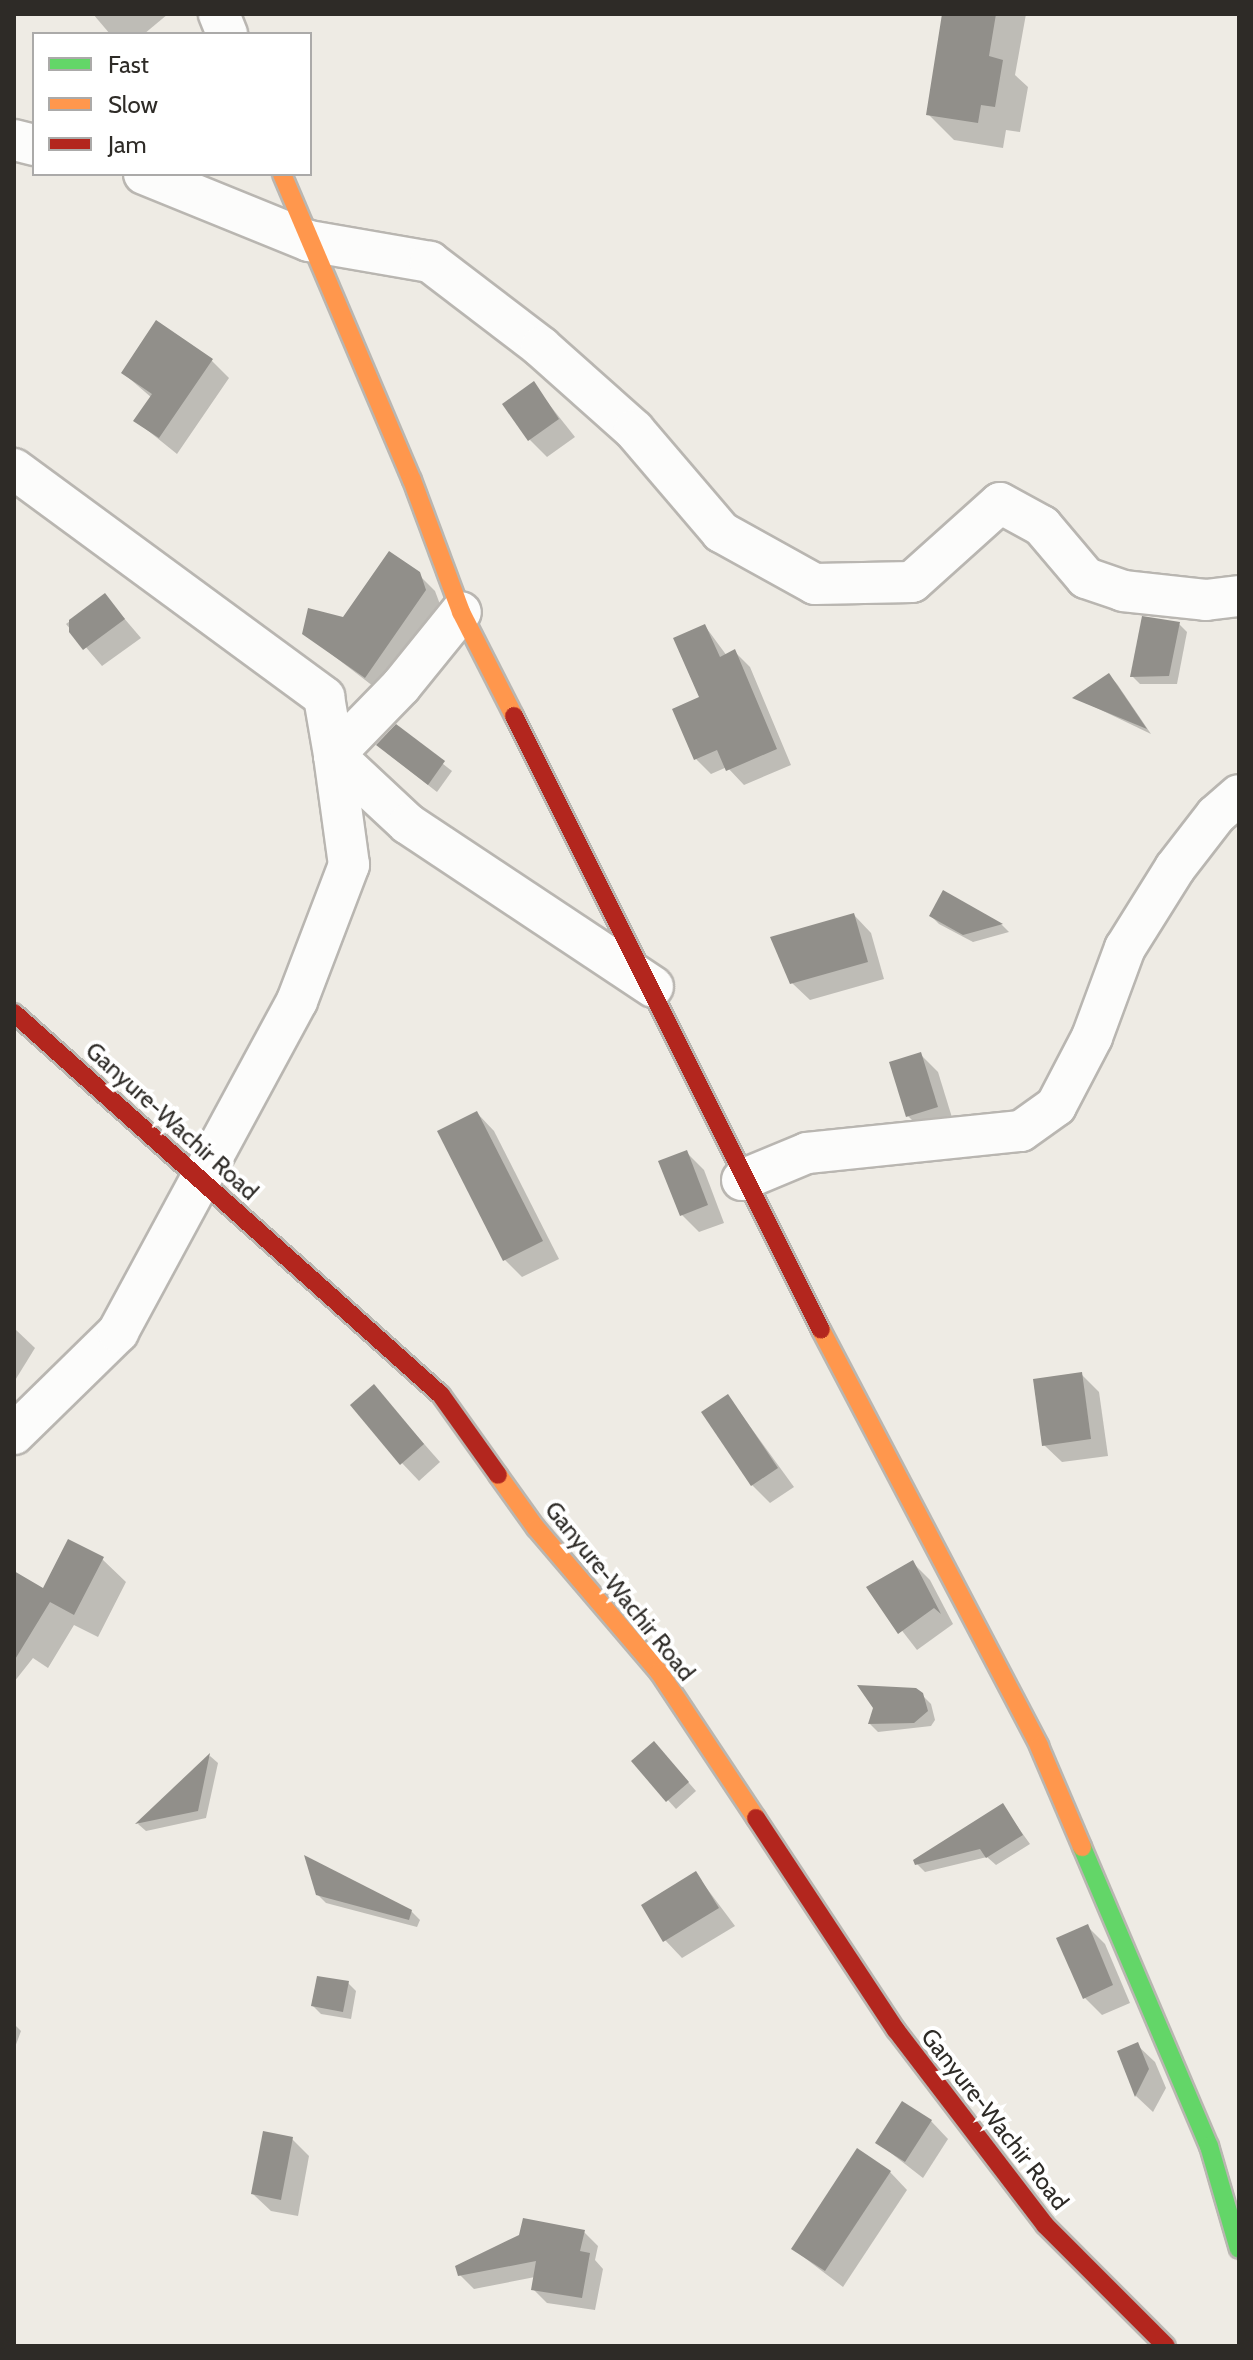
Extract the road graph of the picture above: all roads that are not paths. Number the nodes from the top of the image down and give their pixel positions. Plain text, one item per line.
1 (149, 176) edge
2 (283, 176) edge
3 (309, 241) junction
4 (14, 469) edge
5 (1239, 596) edge
6 (461, 612) junction
7 (334, 755) junction
8 (1239, 795) edge
9 (653, 987) junction
10 (14, 1013) edge
11 (200, 1178) junction
12 (742, 1180) junction
13 (14, 1434) edge
14 (1239, 2249) edge
15 (1166, 2346) edge

1 - 3 street
2 - 3 street
3 - 5 street
3 - 6 street
4 - 7 street
6 - 7 street
6 - 9 street
7 - 9 street
7 - 11 street
8 - 12 street
9 - 12 street
10 - 11 street, Ganyure-Wachir Road
11 - 13 street
11 - 15 street, Ganyure-Wachir Road
12 - 14 street

